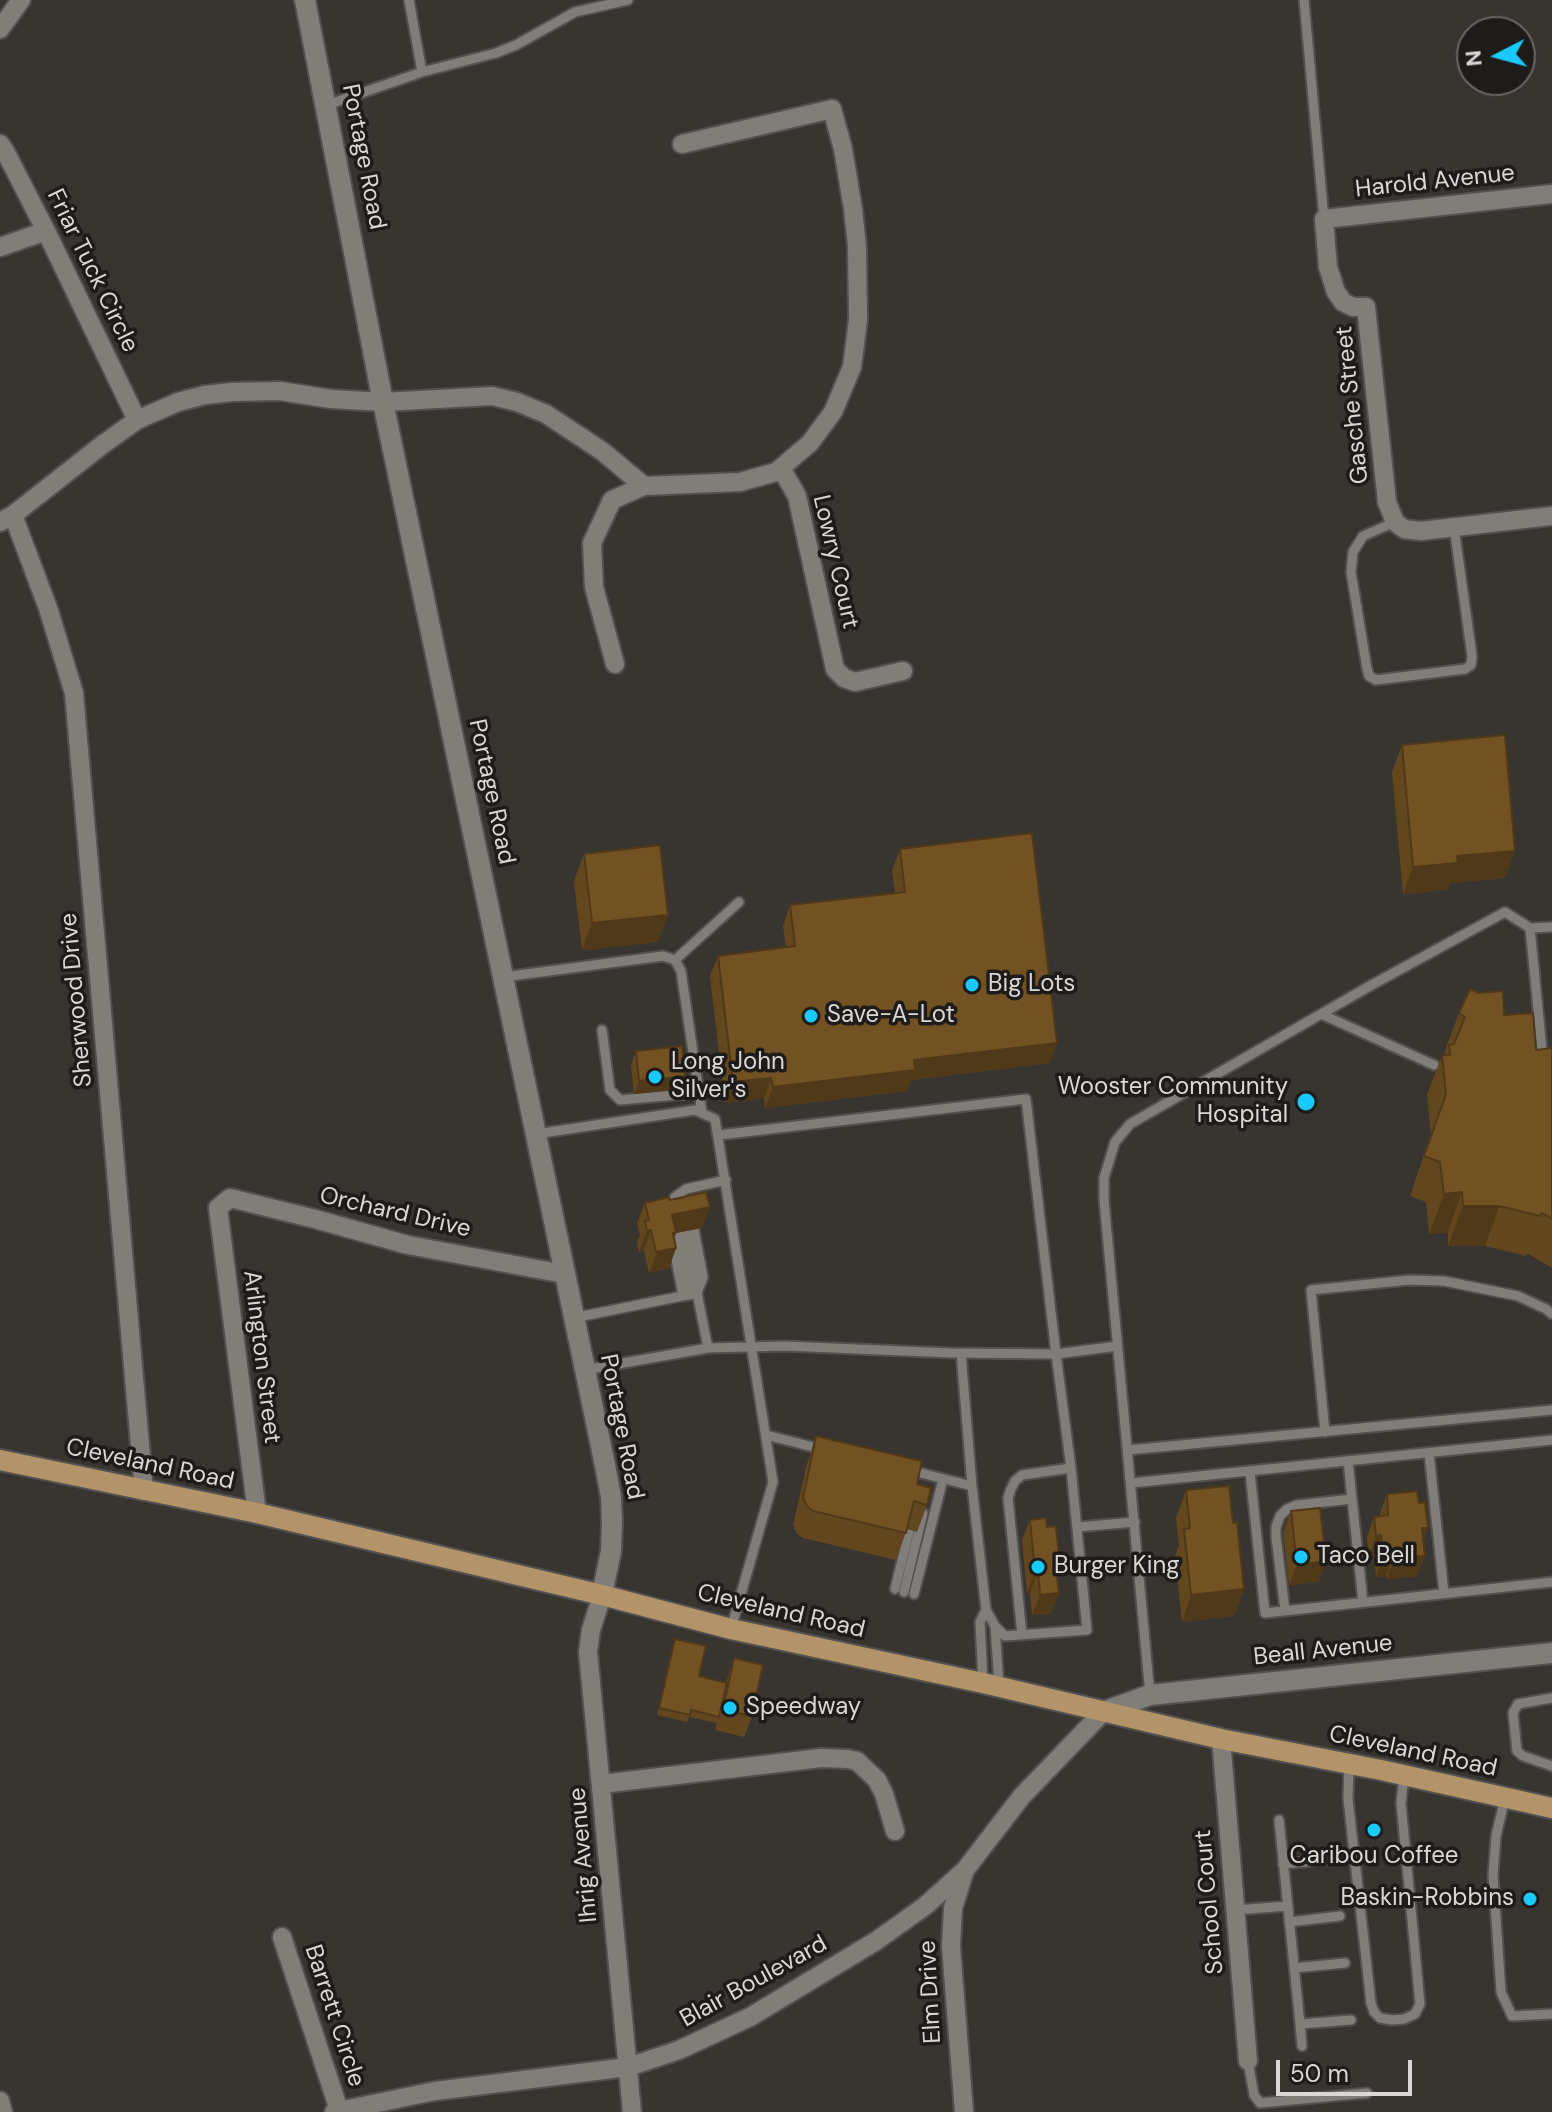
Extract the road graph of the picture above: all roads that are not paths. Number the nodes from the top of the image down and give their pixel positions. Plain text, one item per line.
1 (21, 0) edge
2 (305, 0) edge
3 (409, 0) edge
4 (628, 0) edge
5 (1304, 0) edge
6 (0, 29) edge
7 (422, 72) junction
8 (327, 105) junction
9 (0, 144) edge
10 (682, 144) dead end
11 (1552, 194) edge
12 (1324, 219) junction
13 (46, 231) junction
14 (0, 247) edge
15 (383, 402) junction
16 (137, 420) junction
17 (781, 468) junction
18 (644, 486) junction
19 (1552, 516) edge
20 (7, 518) edge
21 (1395, 522) junction
22 (1454, 527) junction
23 (615, 664) dead end
24 (903, 671) dead end
25 (739, 902) dead end
26 (1552, 927) edge
27 (1530, 928) junction
28 (675, 960) junction
29 (503, 977) junction
30 (1321, 1014) junction
31 (602, 1030) dead end
32 (1434, 1065) dead end
33 (1543, 1066) edge
34 (698, 1093) junction
35 (702, 1113) junction
36 (536, 1134) junction
37 (719, 1135) junction
38 (726, 1180) junction
39 (695, 1187) junction
40 (218, 1208) joint
41 (564, 1274) junction
42 (690, 1295) junction
43 (1552, 1314) edge
44 (573, 1318) junction
45 (1117, 1346) junction
46 (752, 1347) junction
47 (708, 1348) junction
48 (961, 1353) junction
49 (1056, 1354) junction
50 (584, 1370) junction
51 (1552, 1410) edge
52 (1325, 1432) junction
53 (766, 1435) junction
54 (1552, 1440) edge
55 (1128, 1450) junction
56 (837, 1453) edge
57 (1429, 1453) junction
58 (0, 1460) edge
59 (1348, 1461) junction
60 (894, 1467) edge
61 (1071, 1468) junction
62 (1250, 1472) junction
63 (927, 1475) junction
64 (943, 1479) junction
65 (1131, 1483) junction
66 (972, 1486) junction
67 (923, 1489) edge
68 (144, 1491) junction
69 (1352, 1499) junction
70 (920, 1504) edge
71 (257, 1513) junction
72 (1135, 1522) junction
73 (1077, 1527) junction
74 (1552, 1582) edge
75 (1444, 1593) junction
76 (602, 1595) junction
77 (1363, 1602) junction
78 (986, 1610) junction
79 (1285, 1610) junction
80 (995, 1626) junction
81 (731, 1629) junction
82 (1022, 1635) junction
83 (1552, 1653) edge
84 (991, 1685) junction
85 (1150, 1695) junction
86 (1552, 1698) edge
87 (1103, 1712) junction
88 (1221, 1739) junction
89 (1349, 1764) junction
90 (1552, 1766) edge
91 (1404, 1775) junction
92 (601, 1784) junction
93 (1505, 1798) junction
94 (1552, 1808) edge
95 (1279, 1820) dead end
96 (895, 1831) dead end
97 (1333, 1859) dead end
98 (1283, 1864) junction
99 (965, 1870) junction
100 (1288, 1906) junction
101 (1235, 1910) junction
102 (1340, 1916) dead end
103 (1289, 1922) junction
104 (282, 1937) dead end
105 (1345, 1963) dead end
106 (1294, 1968) junction
107 (1552, 2014) edge
108 (1351, 2020) dead end
109 (1300, 2024) junction
110 (1302, 2046) dead end
111 (1248, 2061) joint
112 (628, 2067) junction
113 (1367, 2093) dead end
114 (0, 2101) edge
115 (336, 2111) edge
116 (3, 2112) edge
117 (632, 2112) edge
118 (964, 2112) edge

1 - 6 street
2 - 8 main road, Portage Road
3 - 7 lane
4 - 7 lane
5 - 12 lane, Gasche Street
7 - 8 lane
8 - 15 main road, Portage Road
9 - 13 street, Friar Tuck Circle
10 - 17 street
11 - 12 street, Harold Avenue
12 - 21 street, Gasche Street
13 - 14 street
13 - 16 street, Friar Tuck Circle
15 - 16 street
15 - 18 street
15 - 29 main road, Portage Road
16 - 20 street
17 - 18 street
17 - 24 street, Lowry Court
18 - 23 street
19 - 22 street
20 - 68 street, Sherwood Drive
21 - 22 street
21 - 22 lane
25 - 28 lane
26 - 27 lane
27 - 30 lane
27 - 33 lane
28 - 29 lane
28 - 34 lane
29 - 36 main road, Portage Road
30 - 32 lane
30 - 45 lane
31 - 34 lane
34 - 35 lane
35 - 36 lane
35 - 37 lane
36 - 41 main road, Portage Road
37 - 38 lane
37 - 49 lane
38 - 39 lane
38 - 46 lane
39 - 42 lane
39 - 42 lane
39 - 42 lane
40 - 41 street, Orchard Drive
40 - 71 street, Arlington Street
41 - 44 main road, Portage Road
42 - 44 lane
42 - 47 lane
43 - 52 lane
44 - 50 main road, Portage Road
45 - 49 lane
45 - 55 lane
46 - 47 lane
46 - 48 lane
46 - 53 lane
47 - 50 lane
48 - 49 lane
48 - 66 lane
49 - 61 lane
50 - 76 main road, Portage Road
51 - 52 lane
52 - 55 lane
53 - 56 lane
53 - 81 lane
54 - 57 lane
55 - 65 lane
57 - 59 lane
57 - 75 lane
58 - 68 main road, Cleveland Road
59 - 62 lane
59 - 69 lane
60 - 63 lane
61 - 73 lane
61 - 82 lane
62 - 65 lane
62 - 79 lane
63 - 64 lane
63 - 67 lane
64 - 66 lane
64 - 70 lane
65 - 72 lane
66 - 78 lane
68 - 71 main road, Cleveland Road
69 - 77 lane
69 - 79 lane
71 - 76 main road, Cleveland Road
72 - 73 lane
72 - 85 lane
73 - 82 lane
74 - 75 lane
75 - 77 lane
76 - 81 main road, Cleveland Road
76 - 92 street, Ihrig Avenue
77 - 79 lane
78 - 80 lane
78 - 84 lane
80 - 82 lane
80 - 84 lane
81 - 84 main road, Cleveland Road
83 - 85 main road, Beall Avenue
84 - 87 main road, Cleveland Road
85 - 87 main road, Beall Avenue
86 - 90 lane
87 - 88 main road, Cleveland Road
87 - 99 street, Blair Boulevard
88 - 89 main road, Cleveland Road
88 - 101 street, School Court
89 - 91 main road, Cleveland Road
89 - 91 lane
91 - 93 main road, Cleveland Road
92 - 96 street
92 - 112 street, Ihrig Avenue
93 - 94 main road, Cleveland Road
93 - 107 lane
95 - 98 lane
97 - 98 lane
98 - 100 lane
99 - 112 street, Blair Boulevard
99 - 118 street, Elm Drive
100 - 101 lane
100 - 103 lane
101 - 111 street, School Court
102 - 103 lane
103 - 106 lane
104 - 115 street, Barrett Circle
105 - 106 lane
106 - 109 lane
108 - 109 lane
109 - 110 lane
111 - 113 lane
112 - 115 street, Blair Boulevard
112 - 117 street, Ihrig Avenue
114 - 116 street

